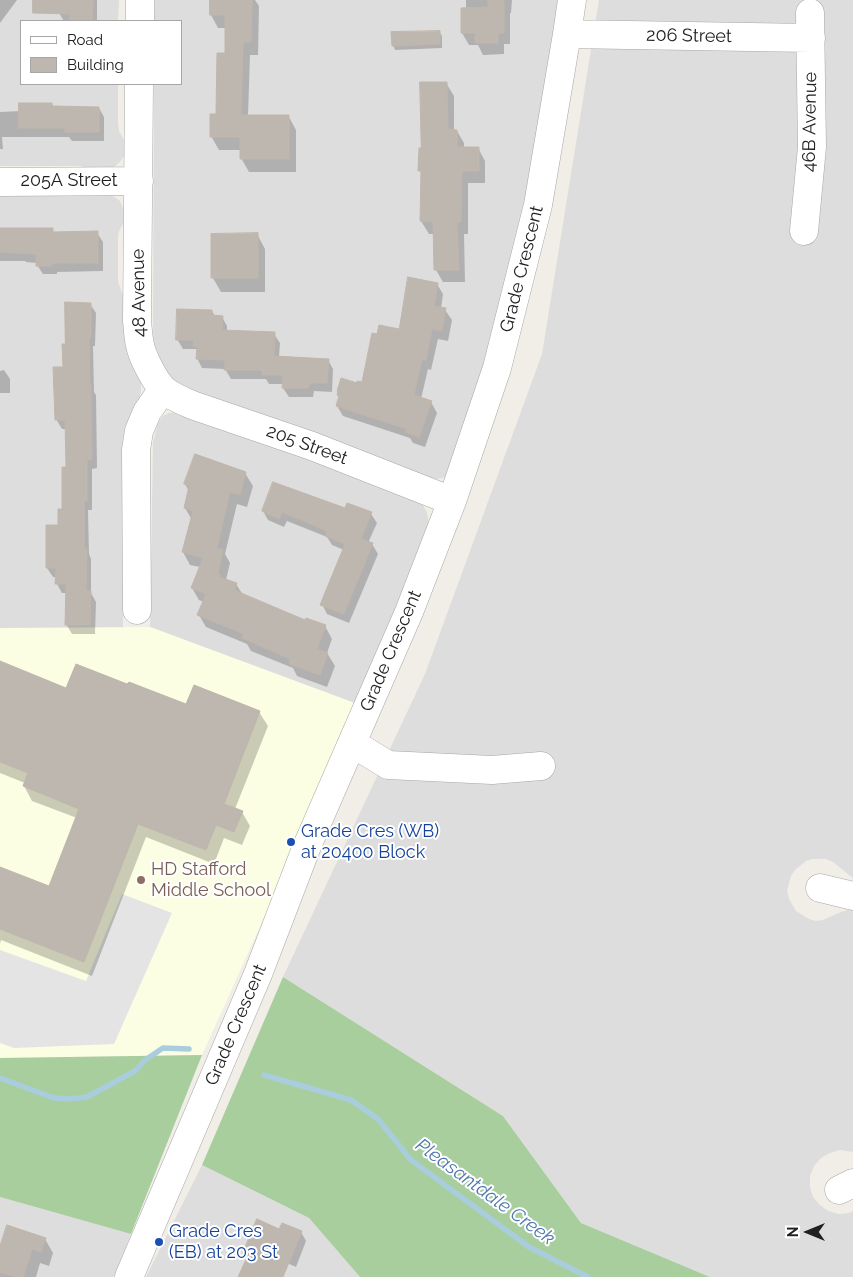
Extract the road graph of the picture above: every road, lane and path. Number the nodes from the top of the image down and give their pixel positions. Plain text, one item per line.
1 (140, 0) edge
2 (572, 0) edge
3 (140, 20) edge
4 (810, 25) joint
5 (568, 34) junction
6 (140, 85) edge
7 (139, 181) junction
8 (0, 182) edge
9 (804, 231) dead end
10 (163, 389) junction
11 (452, 501) junction
12 (137, 610) dead end
13 (352, 743) junction
14 (541, 766) dead end
15 (820, 888) dead end
16 (853, 896) edge
17 (129, 1277) edge

1 - 3 street
2 - 5 street, Grade Crescent
4 - 5 street, 206 Street
4 - 9 street, 46B Avenue
5 - 11 street, Grade Crescent
6 - 7 street, 48 Avenue
7 - 8 street, 205A Street
7 - 10 street, 48 Avenue
10 - 11 street, 205 Street
10 - 12 street
11 - 13 street, Grade Crescent
13 - 14 street
13 - 17 street, Grade Crescent
15 - 16 street

